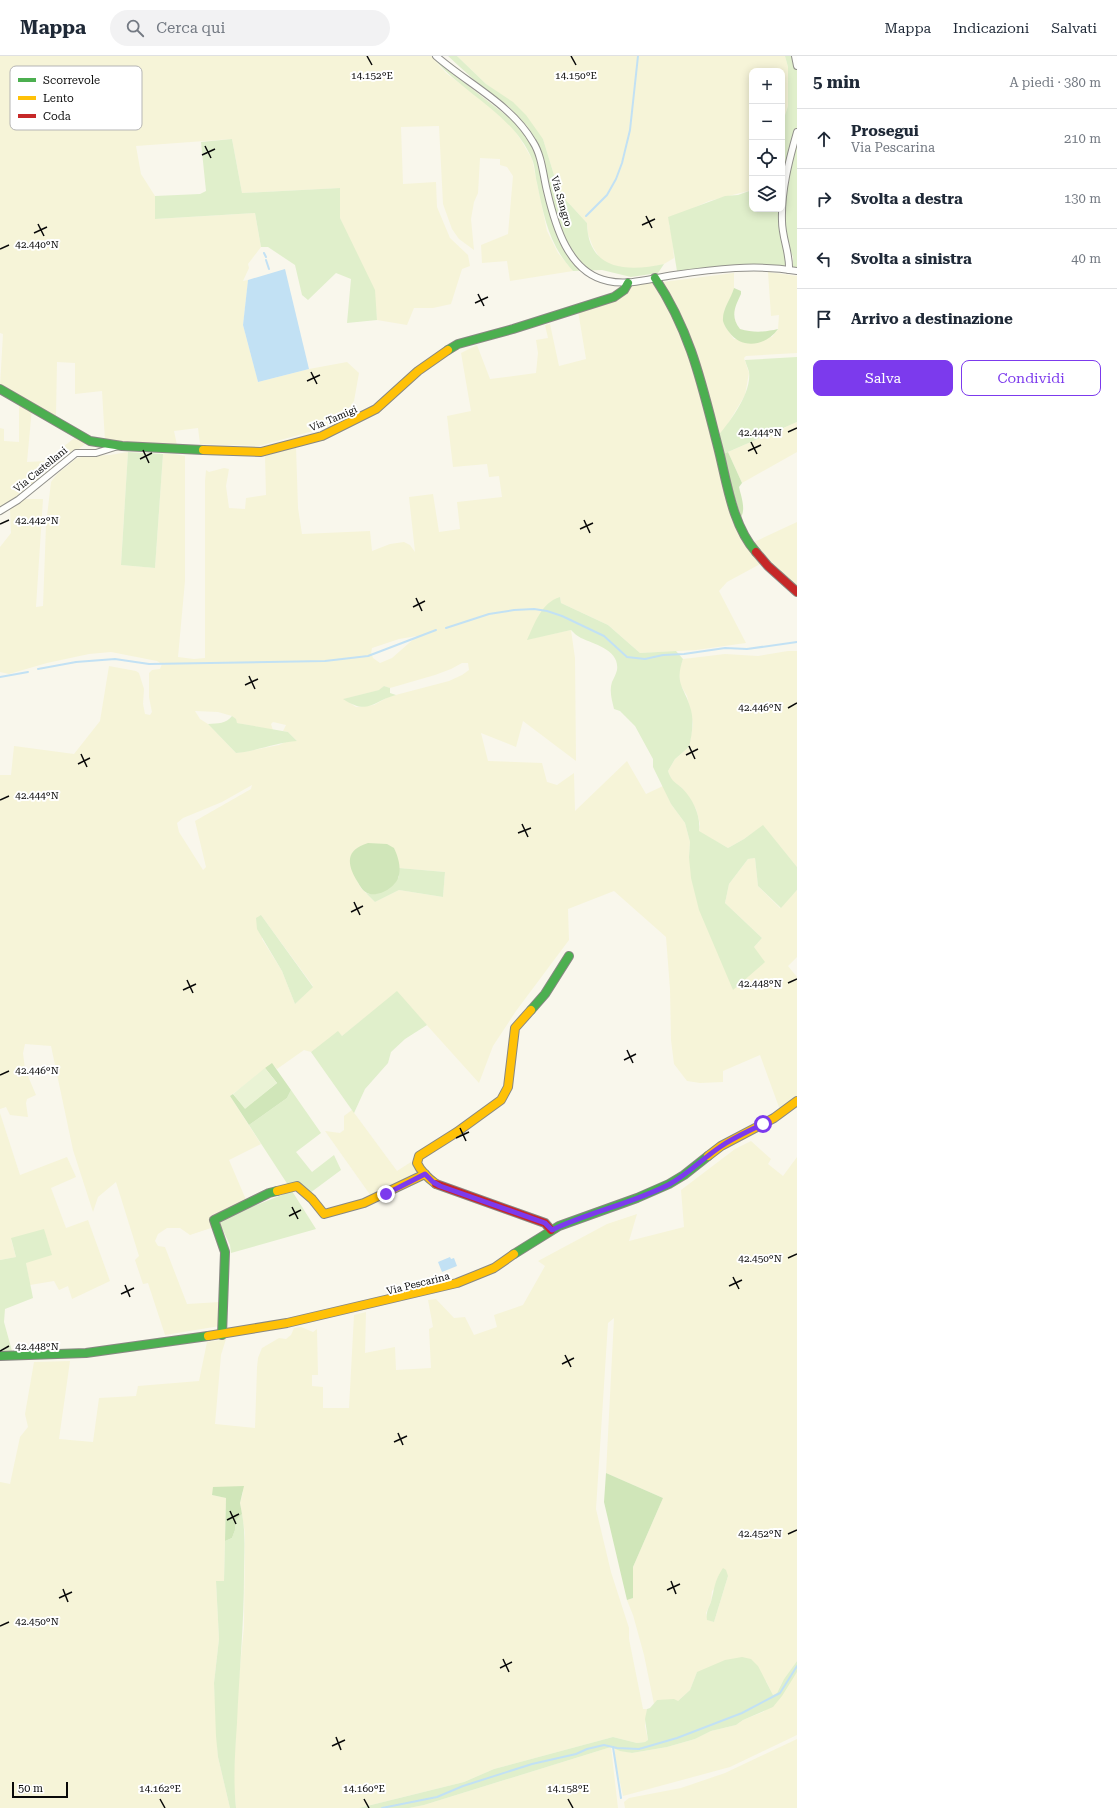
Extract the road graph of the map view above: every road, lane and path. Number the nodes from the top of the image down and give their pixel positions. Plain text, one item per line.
1 (436, 56) edge
2 (795, 56) edge
3 (797, 66) edge
4 (797, 132) edge
5 (789, 270) junction
6 (797, 271) edge
7 (655, 278) junction
8 (628, 283) junction
9 (0, 390) edge
10 (118, 446) junction
11 (0, 511) edge
12 (797, 592) edge
13 (569, 956) dead end
14 (797, 1101) edge
15 (425, 1174) junction
16 (552, 1230) junction
17 (222, 1334) junction
18 (0, 1356) edge

1 - 8 street, Via Sangro
2 - 3 street
4 - 5 street
5 - 6 street, Via Sangro
5 - 7 street, Via Sangro
7 - 8 street, Via Sangro
7 - 12 street
8 - 10 street, Via Tamigi
9 - 10 street, Via Tamigi
10 - 11 street, Via Castellani
13 - 15 street
14 - 16 street, Via Pescarina
15 - 16 street
15 - 17 street
16 - 17 street, Via Pescarina
17 - 18 street, Via Pescarina

